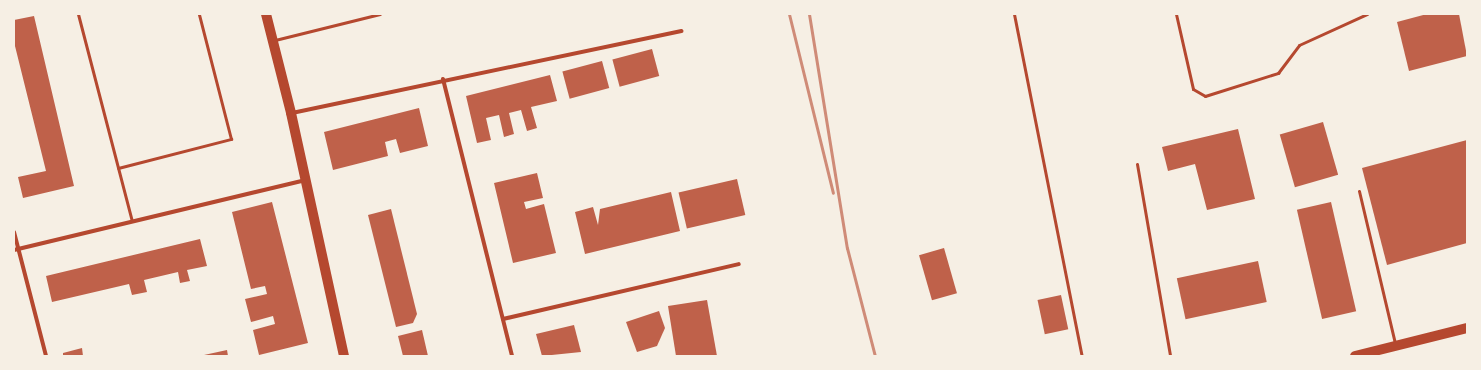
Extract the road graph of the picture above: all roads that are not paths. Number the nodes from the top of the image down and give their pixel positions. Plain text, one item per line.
1 (78, 14) edge
2 (199, 14) edge
3 (266, 14) edge
4 (380, 14) edge
5 (1014, 14) edge
6 (1176, 14) edge
7 (1367, 14) edge
8 (681, 31) dead end
9 (273, 40) junction
10 (443, 79) junction
11 (291, 113) junction
12 (1137, 164) dead end
13 (118, 168) junction
14 (305, 180) junction
15 (1359, 191) dead end
16 (132, 221) junction
17 (14, 232) edge
18 (16, 250) edge
19 (739, 264) dead end
20 (503, 319) junction
21 (1467, 328) edge
22 (1396, 347) junction
23 (46, 356) edge
24 (344, 356) edge
25 (512, 356) edge
26 (1082, 356) edge
27 (1170, 356) edge
28 (1355, 356) edge

1 - 13 lane
2 - 13 lane
3 - 9 main road
4 - 9 lane
5 - 26 lane
6 - 7 lane
8 - 10 street
9 - 11 main road
10 - 11 street
10 - 20 street
11 - 14 main road
12 - 27 lane
13 - 16 lane
14 - 16 street
14 - 24 main road
15 - 22 lane
16 - 18 street
17 - 18 street
18 - 23 street
19 - 20 street
20 - 25 street
21 - 22 main road
22 - 28 main road

